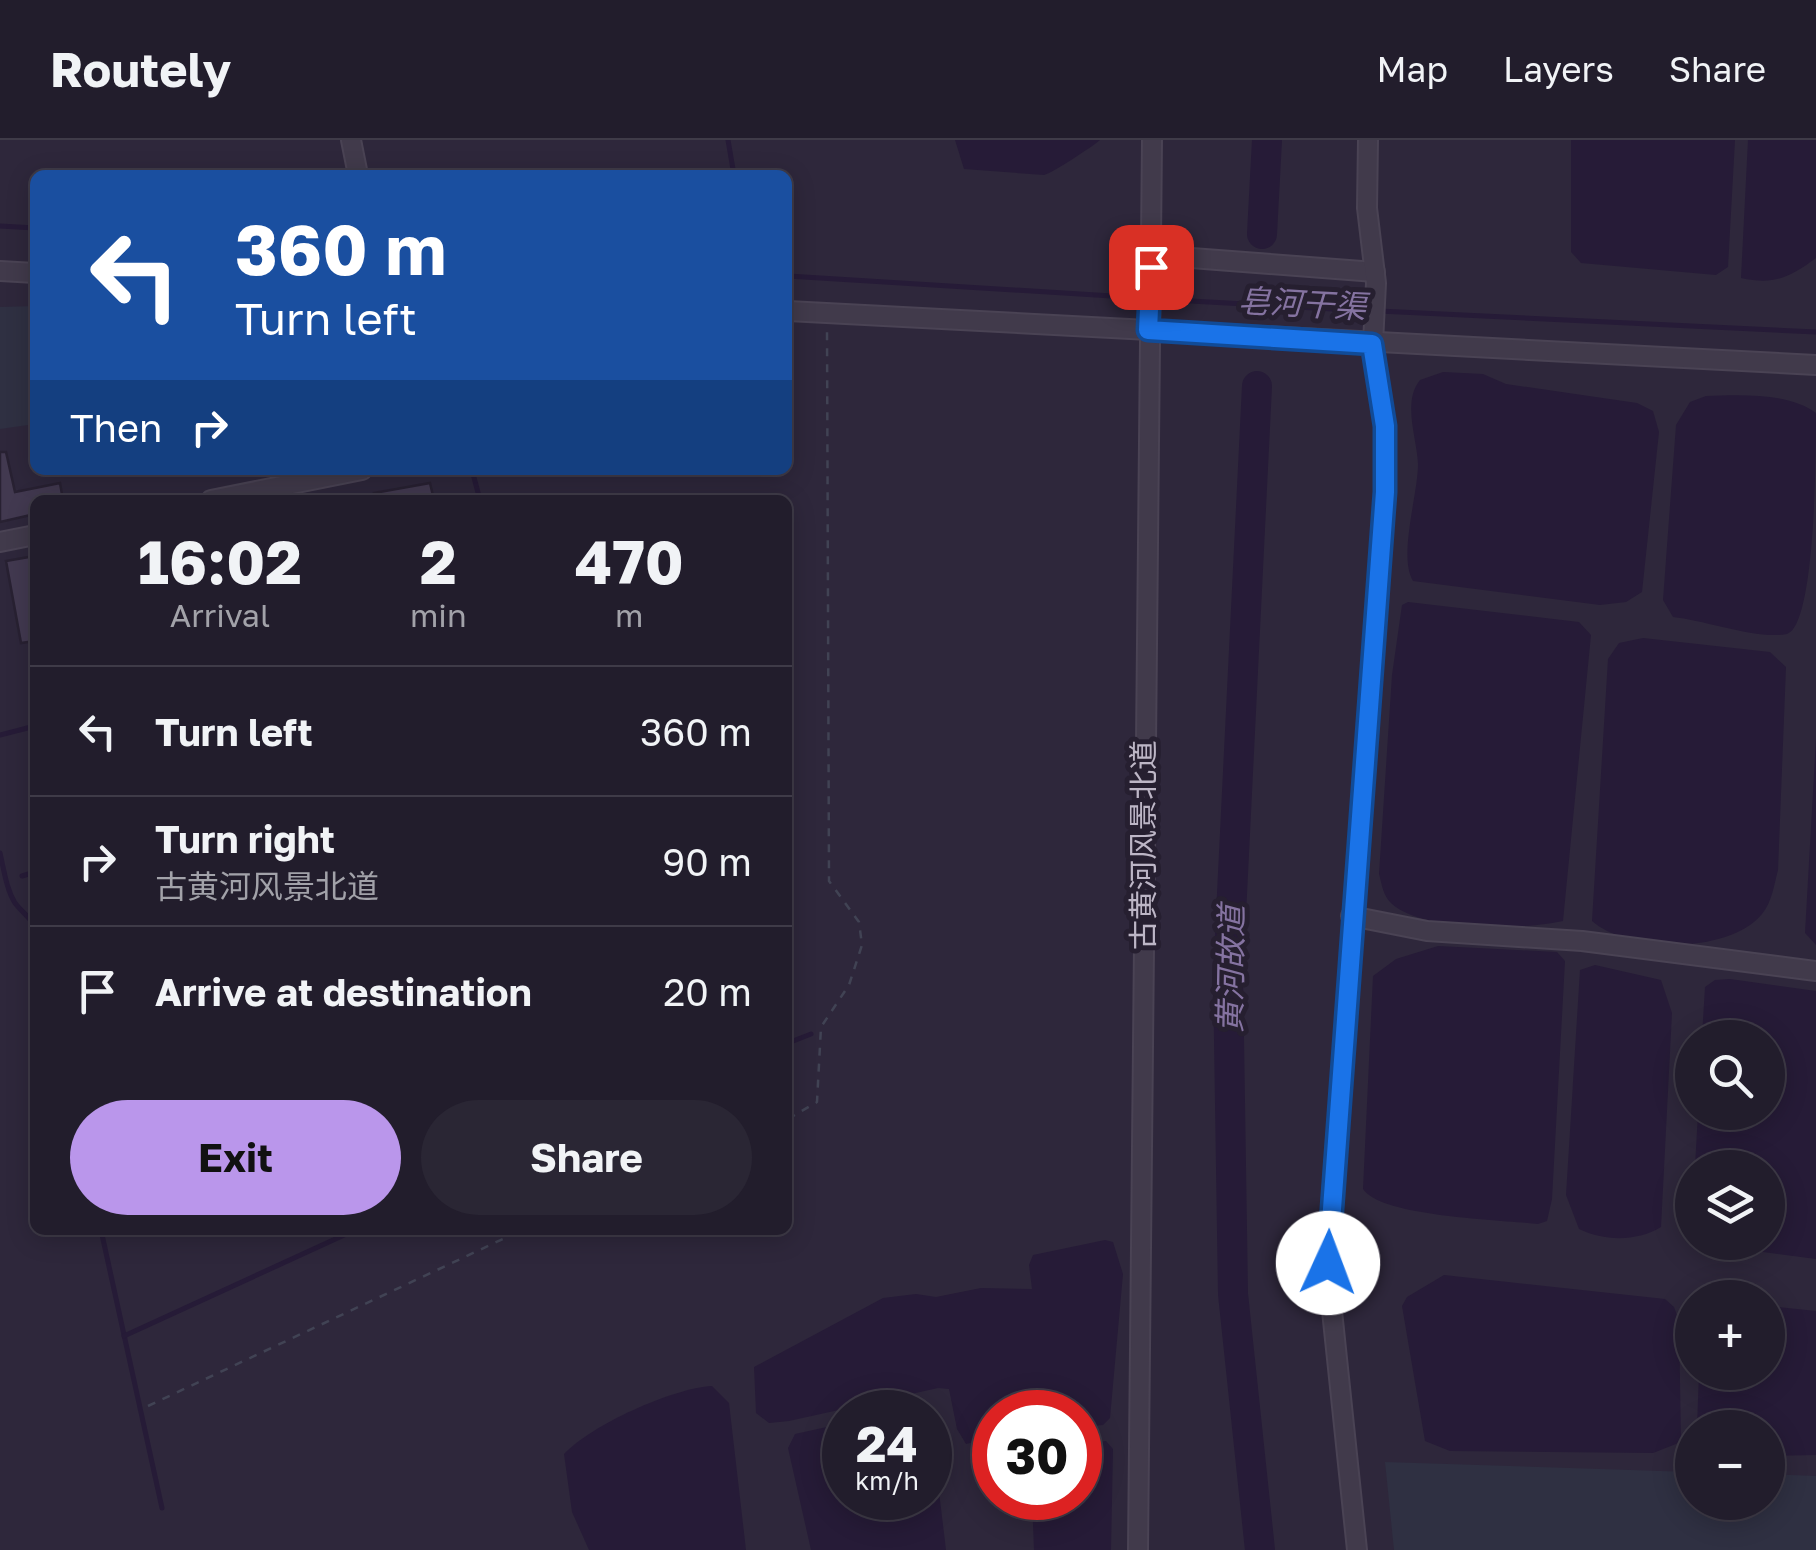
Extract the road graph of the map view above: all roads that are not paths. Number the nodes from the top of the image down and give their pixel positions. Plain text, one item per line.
1 (351, 140) edge
2 (1152, 140) edge
3 (1368, 140) edge
4 (357, 170) edge
5 (1151, 261) junction
6 (0, 271) edge
7 (1375, 272) junction
8 (30, 273) edge
9 (792, 311) edge
10 (1149, 325) junction
11 (1372, 344) junction
12 (1816, 365) edge
13 (337, 475) edge
14 (237, 495) edge
15 (30, 536) edge
16 (0, 542) edge
17 (1350, 916) junction
18 (1816, 971) edge
19 (1138, 1550) edge
20 (1357, 1550) edge

1 - 4 street
2 - 5 street, 古黄河风景北道
3 - 7 street
5 - 7 street
5 - 10 street, 古黄河风景北道
6 - 8 street
7 - 11 street
9 - 10 street
10 - 11 street
10 - 19 street, 古黄河风景北道
11 - 12 street
11 - 17 street
13 - 14 street
15 - 16 street
17 - 18 street
17 - 20 street

